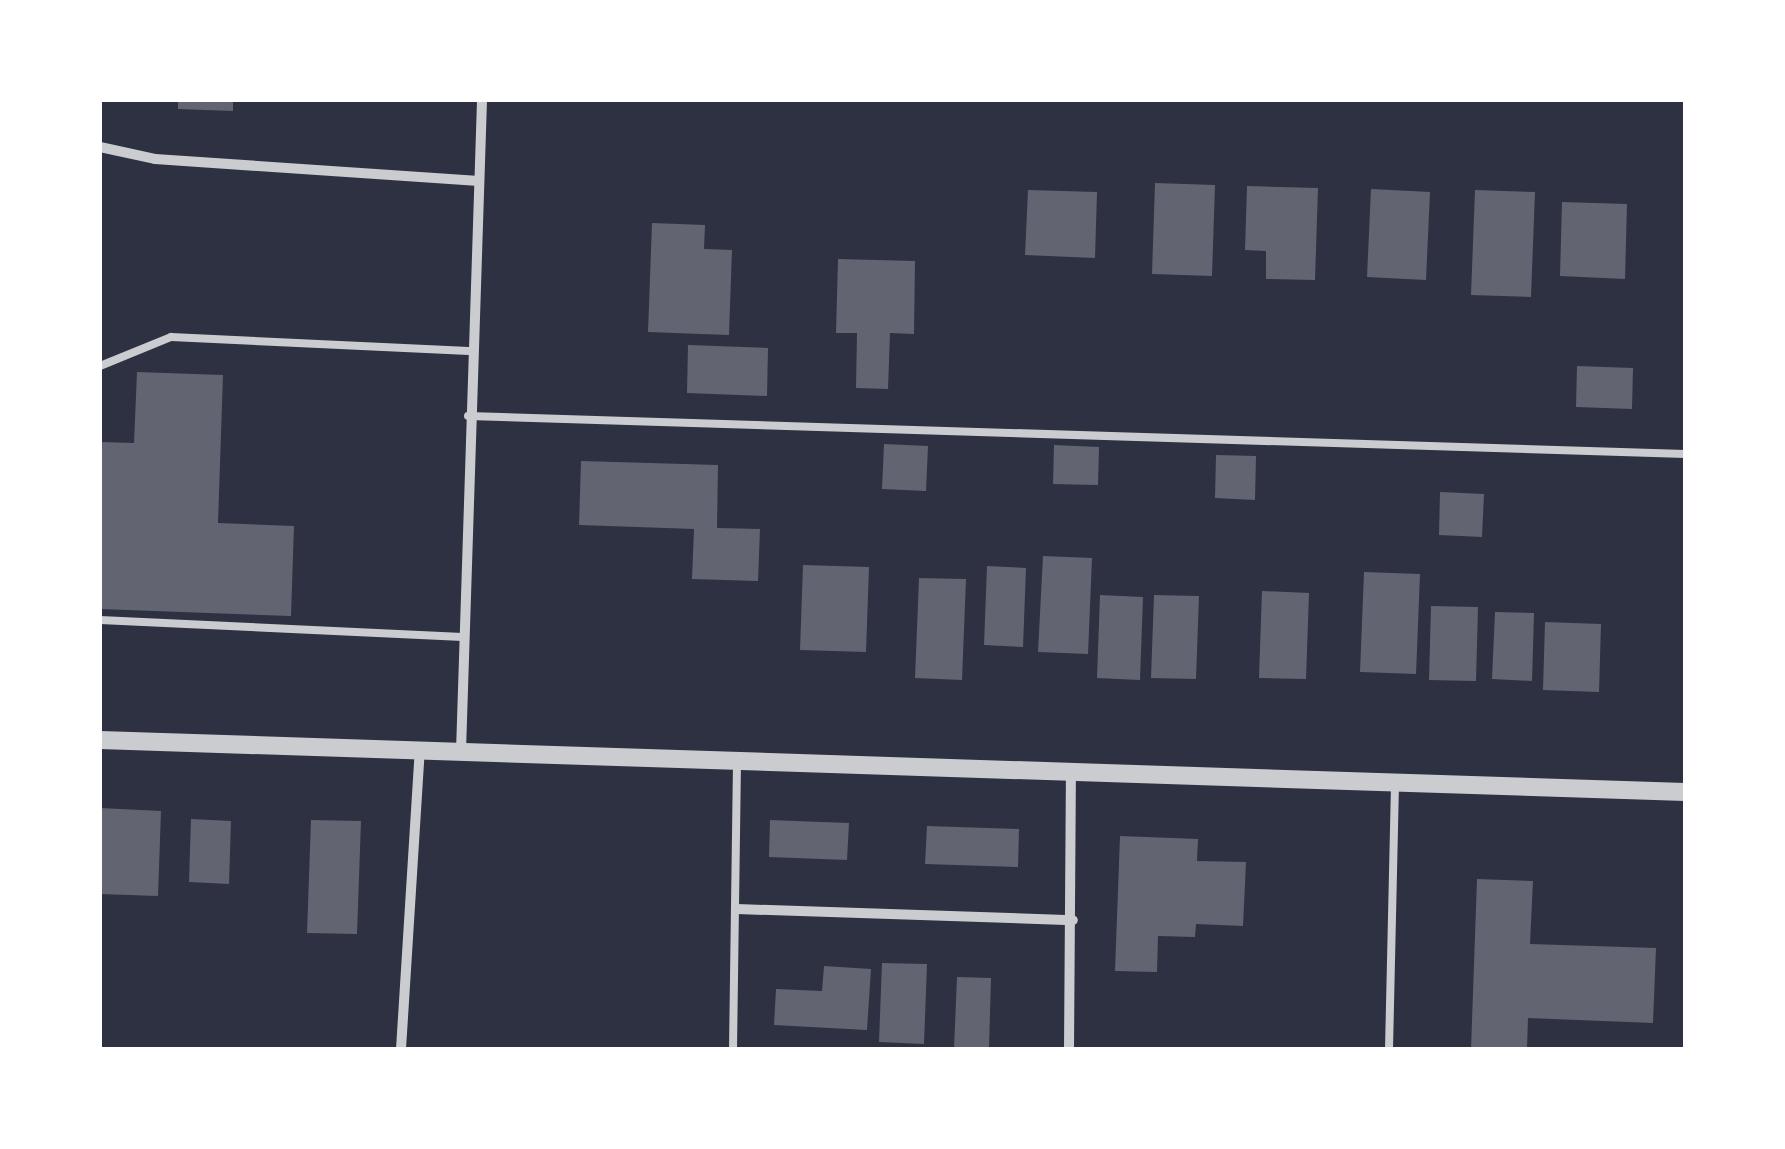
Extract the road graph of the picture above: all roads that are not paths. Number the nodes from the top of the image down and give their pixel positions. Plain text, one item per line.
1 (482, 100) edge
2 (100, 148) edge
3 (475, 181) junction
4 (470, 352) junction
5 (100, 366) edge
6 (468, 416) junction
7 (1685, 454) edge
8 (100, 620) edge
9 (463, 637) junction
10 (100, 740) edge
11 (420, 750) junction
12 (461, 751) junction
13 (736, 760) junction
14 (1071, 772) junction
15 (1395, 782) junction
16 (1685, 792) edge
17 (738, 909) junction
18 (1074, 920) junction
19 (401, 1049) edge
20 (733, 1049) edge
21 (1070, 1049) edge
22 (1389, 1049) edge

1 - 3 street
2 - 3 street
3 - 4 street
4 - 5 lane
4 - 6 street
6 - 7 lane
6 - 9 street
8 - 9 lane
9 - 12 street
10 - 11 street
11 - 12 street
11 - 19 street
12 - 13 street
13 - 14 street
13 - 17 lane
14 - 15 street
14 - 18 street
15 - 16 street
15 - 22 lane
17 - 18 street
17 - 20 lane
18 - 21 street

